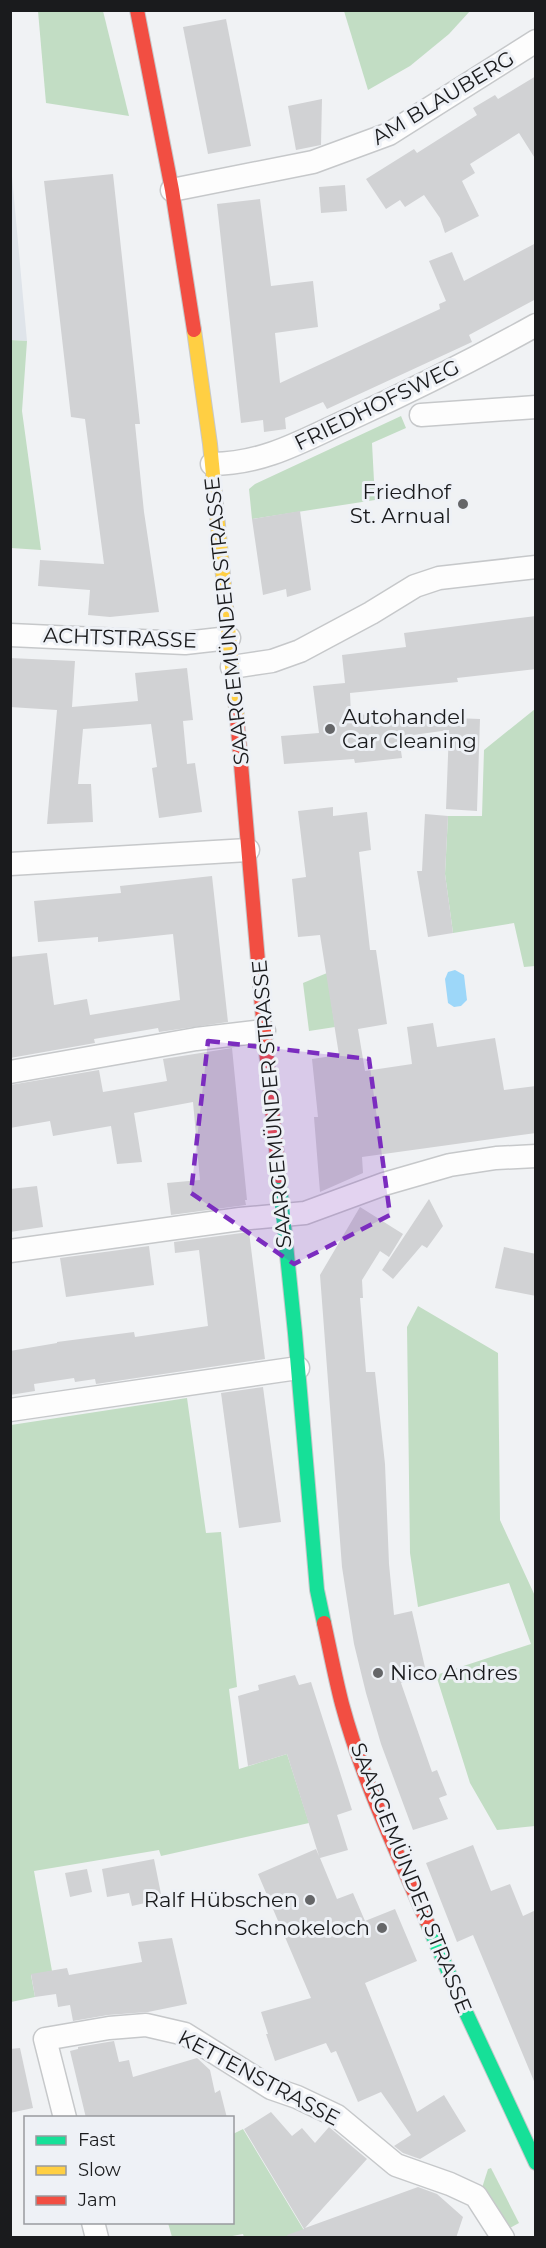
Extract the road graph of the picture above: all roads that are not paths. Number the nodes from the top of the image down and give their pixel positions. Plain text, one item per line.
1 (137, 10) edge
2 (536, 41) edge
3 (172, 190) junction
4 (536, 325) edge
5 (536, 407) edge
6 (421, 415) dead end
7 (212, 464) junction
8 (536, 567) edge
9 (10, 634) edge
10 (229, 638) junction
11 (232, 667) junction
12 (248, 850) junction
13 (10, 864) edge
14 (264, 1031) junction
15 (10, 1072) edge
16 (536, 1156) edge
17 (282, 1215) junction
18 (10, 1251) edge
19 (298, 1368) junction
20 (10, 1410) edge
21 (64, 2116) edge
22 (536, 2163) edge
23 (503, 2238) edge

1 - 3 street, SAARGEMÜNDER STRASSE
2 - 3 street, AM BLAUBERG
3 - 7 street, SAARGEMÜNDER STRASSE
4 - 7 street, FRIEDHOFSWEG
5 - 6 street
7 - 10 street, SAARGEMÜNDER STRASSE
8 - 11 street
9 - 10 street, ACHTSTRASSE
10 - 11 street, SAARGEMÜNDER STRASSE
11 - 12 street, SAARGEMÜNDER STRASSE
12 - 13 street
12 - 14 street, SAARGEMÜNDER STRASSE
14 - 15 street
14 - 17 street, SAARGEMÜNDER STRASSE
16 - 17 street
17 - 18 street
17 - 19 street, SAARGEMÜNDER STRASSE
19 - 20 street
19 - 22 street, SAARGEMÜNDER STRASSE
21 - 23 street, KETTENSTRASSE

